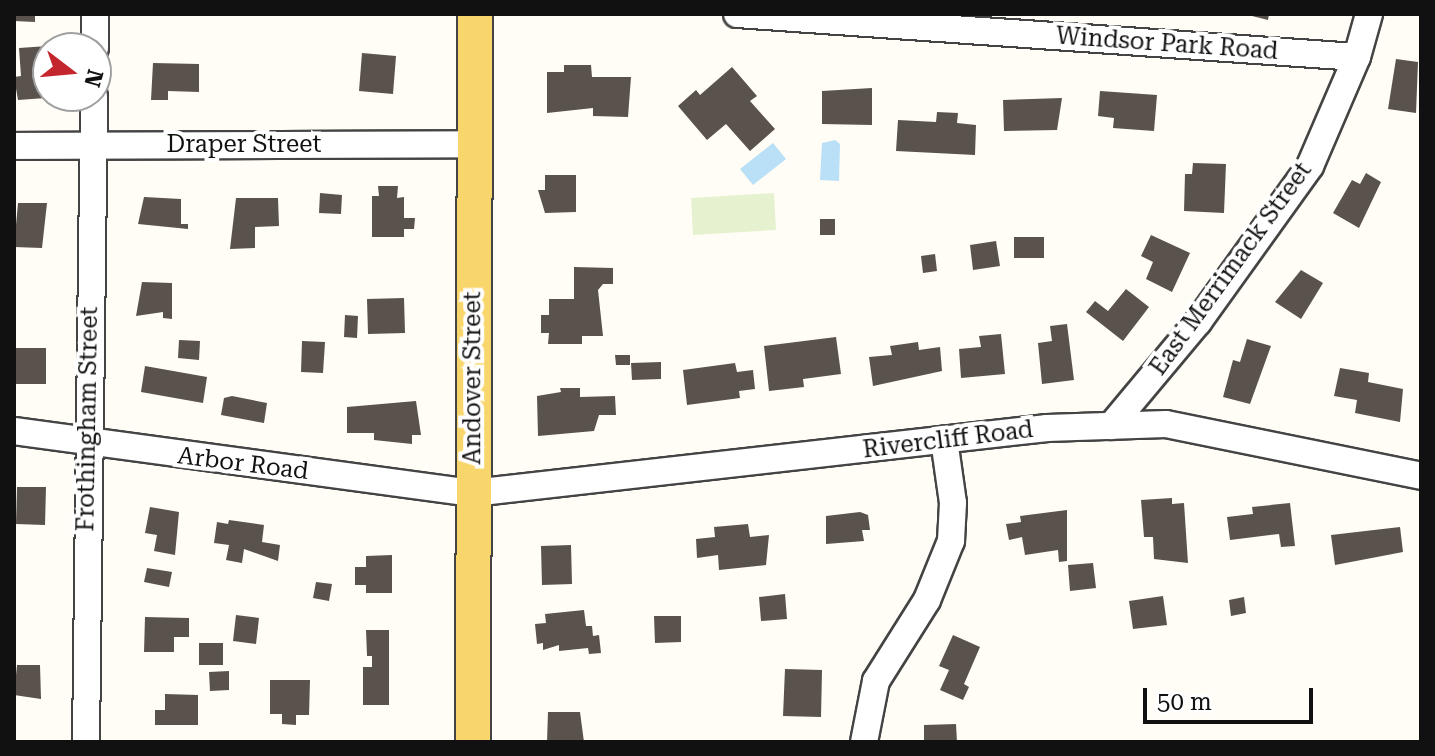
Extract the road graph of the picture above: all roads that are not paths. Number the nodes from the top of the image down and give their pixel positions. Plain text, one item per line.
1 (475, 14) edge
2 (737, 14) edge
3 (1369, 14) edge
4 (1357, 57) junction
5 (94, 112) edge
6 (474, 144) junction
7 (93, 145) junction
8 (14, 146) edge
9 (1111, 426) junction
10 (14, 431) edge
11 (944, 440) junction
12 (87, 444) junction
13 (1421, 476) edge
14 (473, 493) junction
15 (86, 742) edge
16 (473, 742) edge
17 (864, 742) edge

1 - 6 main road, Andover Street
2 - 4 street, Windsor Park Road
3 - 4 street, East Merrimack Street
4 - 9 street, East Merrimack Street
5 - 7 street, Frothingham Street
6 - 7 street, Draper Street
6 - 14 main road, Andover Street
7 - 8 street, Draper Street
7 - 12 street, Frothingham Street
9 - 11 street, Rivercliff Road
9 - 13 street, Rivercliff Road
10 - 12 street, Arbor Road
11 - 14 street, Rivercliff Road
11 - 17 street
12 - 14 street, Arbor Road
12 - 15 street, Frothingham Street
14 - 16 main road, Andover Street

